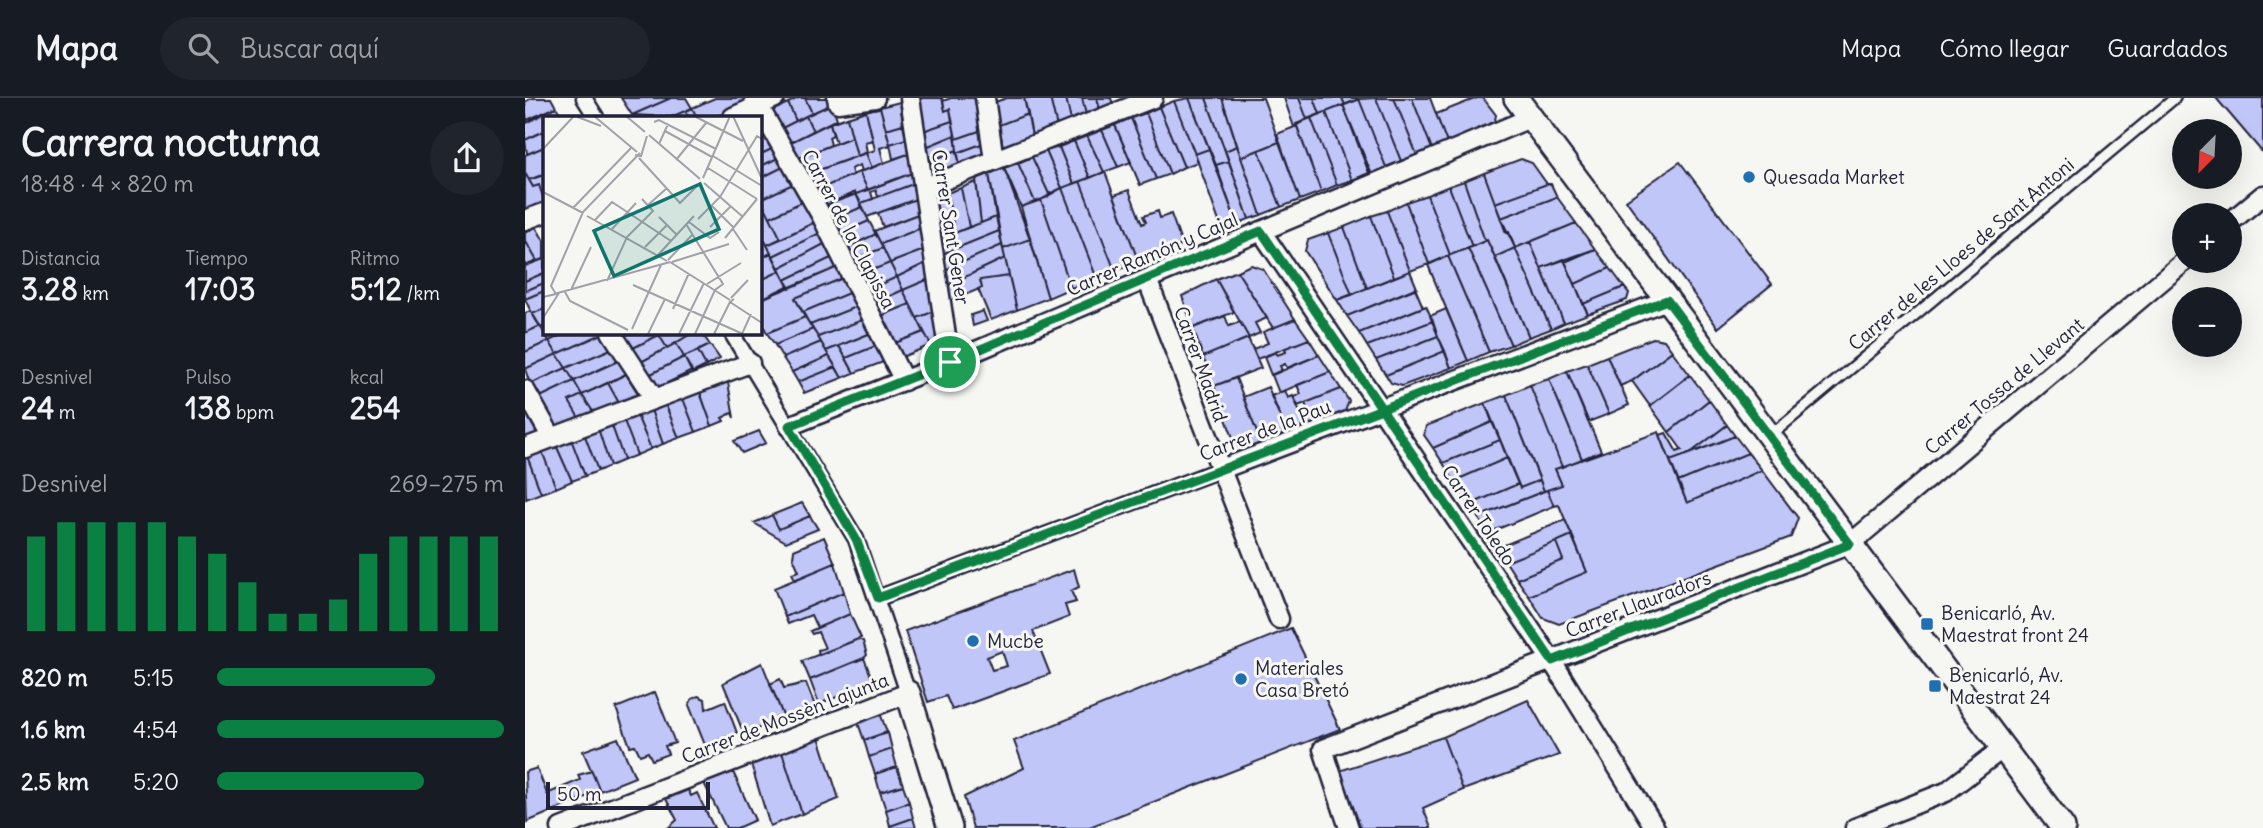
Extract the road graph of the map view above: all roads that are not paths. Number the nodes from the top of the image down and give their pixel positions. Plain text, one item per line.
1 (584, 98) edge
2 (837, 98) edge
3 (875, 98) edge
4 (910, 98) edge
5 (985, 98) edge
6 (1153, 98) edge
7 (1516, 98) edge
8 (2175, 98) edge
9 (763, 101) edge
10 (1124, 103) edge
11 (595, 116) edge
12 (735, 116) edge
13 (1530, 118) junction
14 (994, 160) junction
15 (924, 188) junction
16 (2263, 195) edge
17 (2242, 212) edge
18 (1261, 231) junction
19 (2172, 272) edge
20 (1147, 279) junction
21 (1667, 300) junction
22 (612, 334) edge
23 (732, 334) edge
24 (950, 362) junction
25 (750, 363) junction
26 (904, 381) junction
27 (525, 390) edge
28 (653, 398) junction
29 (1382, 409) junction
30 (789, 426) junction
31 (1769, 437) junction
32 (552, 438) junction
33 (525, 448) edge
34 (1219, 470) junction
35 (1850, 544) junction
36 (878, 598) junction
37 (1279, 620) dead end
38 (1552, 661) junction
39 (908, 693) junction
40 (2003, 748) junction
41 (1864, 826) edge
42 (561, 828) edge
43 (950, 828) edge
44 (1349, 828) edge
45 (1655, 828) edge
46 (2063, 828) edge

1 - 11 street
2 - 3 street
4 - 15 street, Carrer Sant Gener
5 - 14 street
6 - 10 street
7 - 13 street
8 - 31 lane, Carrer de les Lloes de Sant Antoni
9 - 12 street
9 - 26 street, Carrer de la Clapissa
10 - 14 street
13 - 18 street, Carrer Ramón y Cajal
13 - 21 street
14 - 15 street
15 - 24 street, Carrer Sant Gener
16 - 17 street
18 - 20 street, Carrer Ramón y Cajal
18 - 29 street, Carrer Toledo
19 - 35 street, Carrer Tossa de Llevant
20 - 24 street, Carrer Ramón y Cajal
20 - 34 street, Carrer Madrid
21 - 29 street, Carrer de la Pau
21 - 31 street
22 - 28 street
23 - 25 street
24 - 26 street, Carrer Ramón y Cajal
25 - 28 street
25 - 30 street
26 - 30 street, Carrer Ramón y Cajal
27 - 32 street
28 - 32 street
29 - 34 street, Carrer de la Pau
29 - 38 street, Carrer Toledo
30 - 36 street
31 - 35 street
32 - 33 street
34 - 36 street, Carrer de la Pau
34 - 37 street, Carrer Madrid
35 - 38 street, Carrer Llauradors
35 - 40 street
36 - 39 street
38 - 44 street, Carrer Llauradors
38 - 45 street, Carrer Toledo
39 - 42 street, Carrer de Mossèn Lajunta
39 - 43 street
40 - 41 street
40 - 46 street

